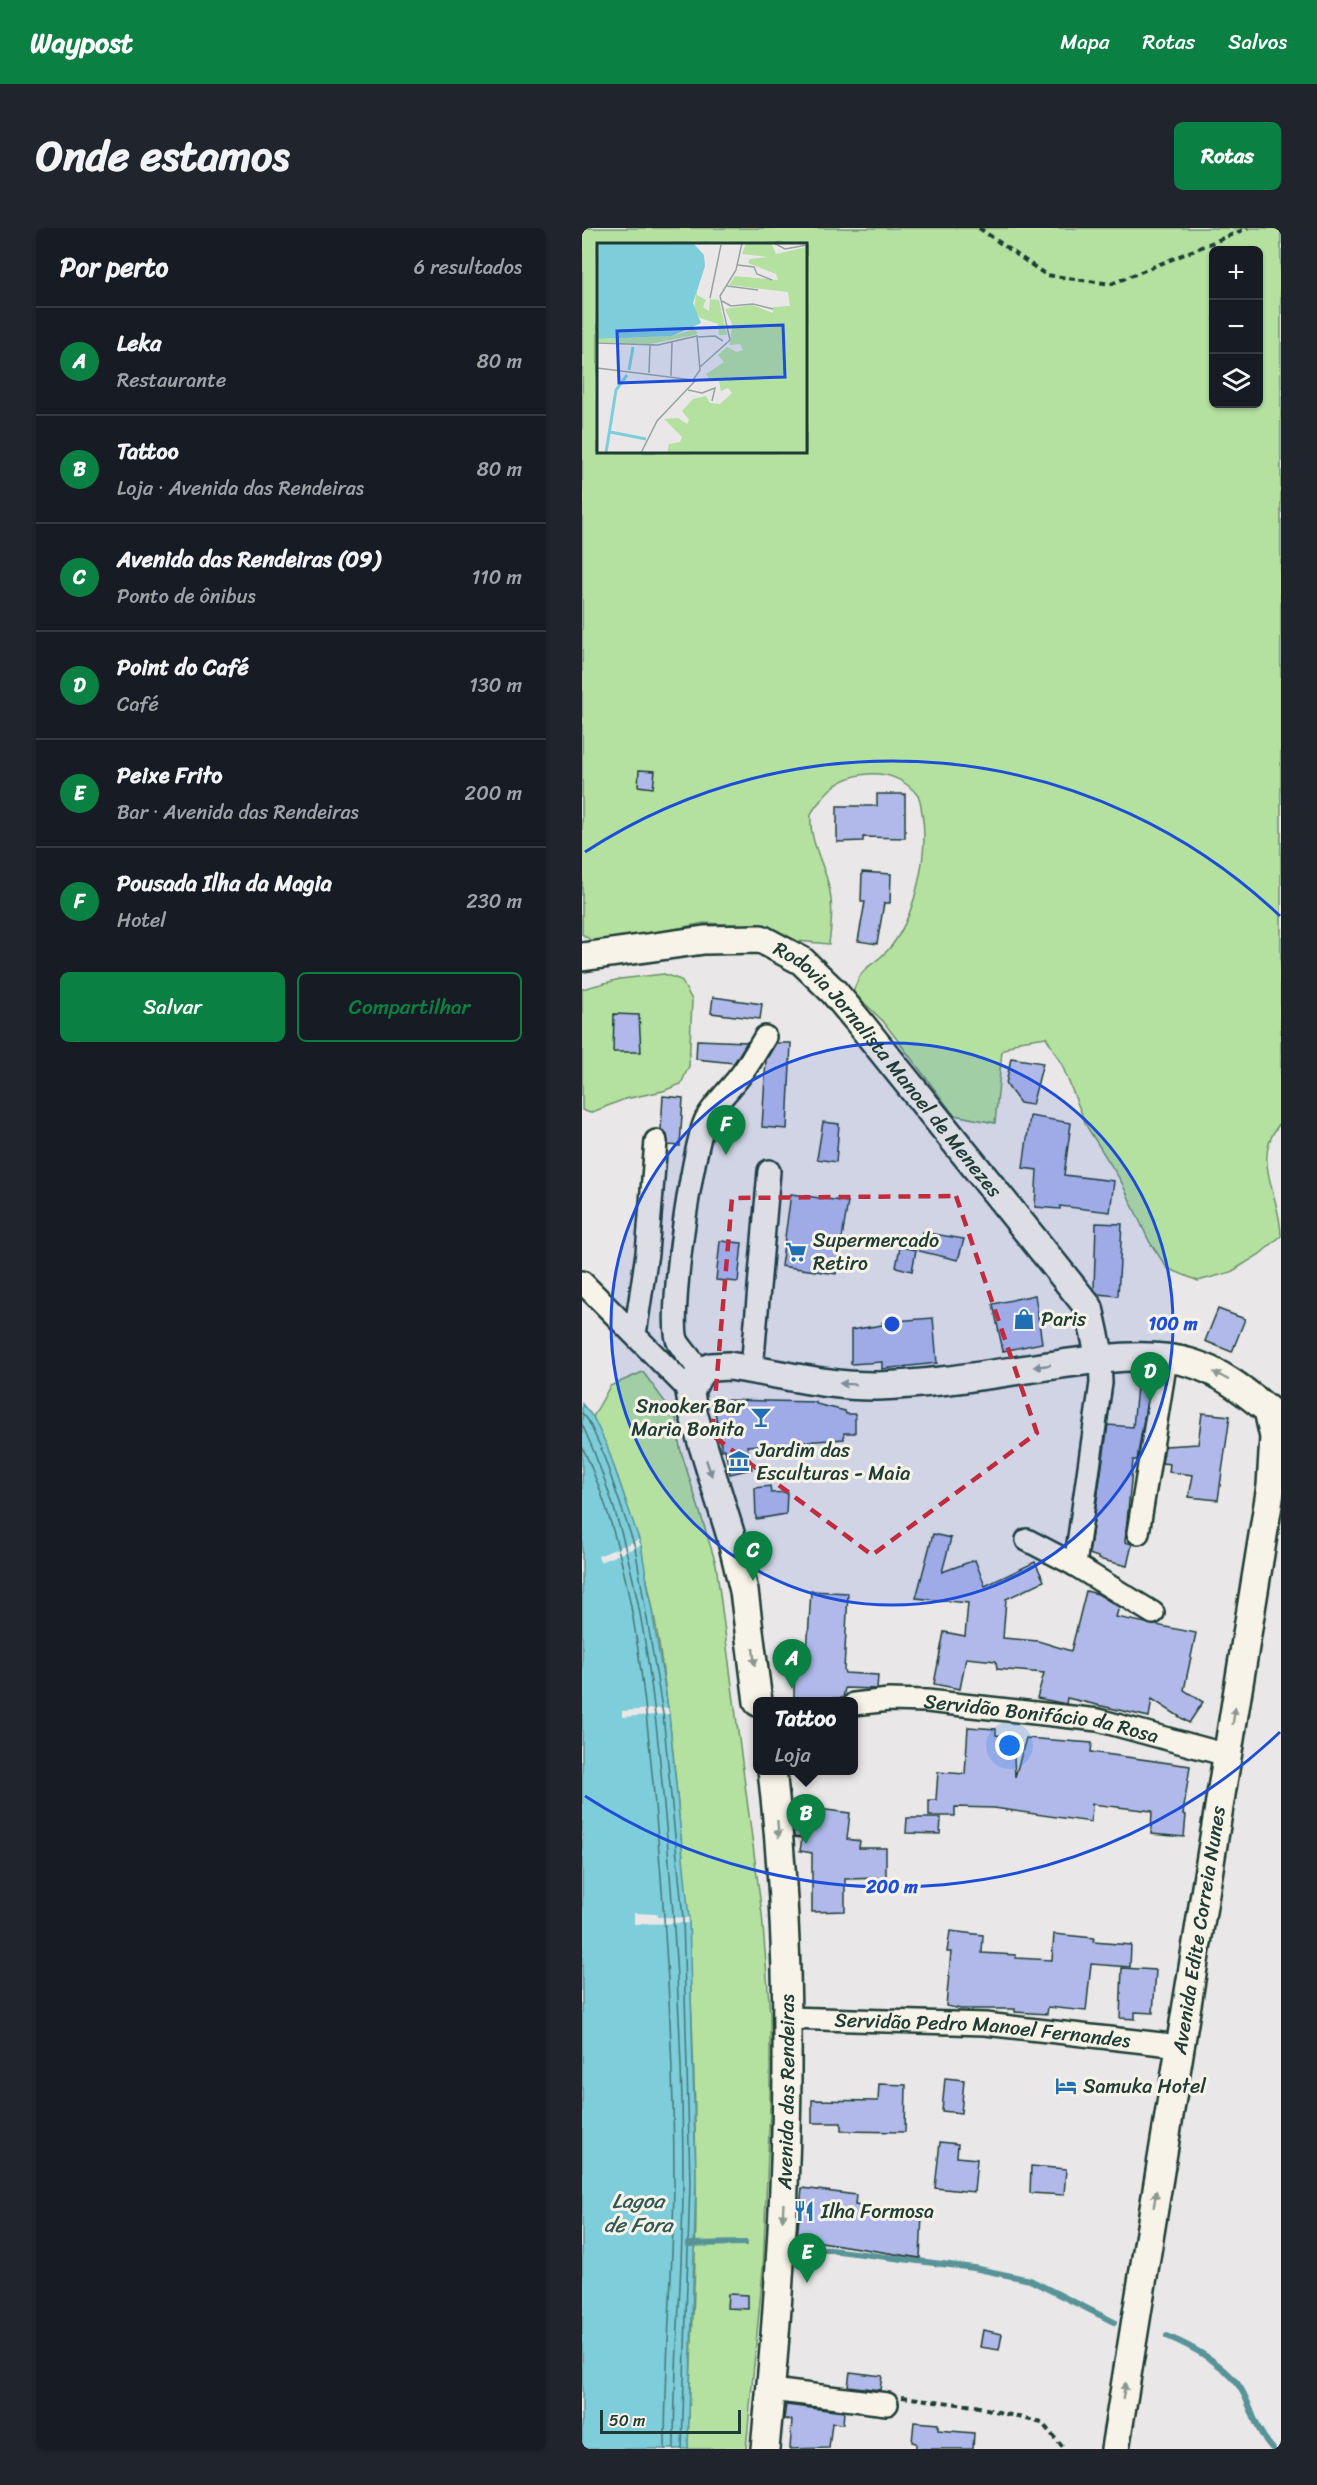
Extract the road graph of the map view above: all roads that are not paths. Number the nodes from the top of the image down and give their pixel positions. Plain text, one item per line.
1 (582, 957) edge
2 (765, 1037) dead end
3 (656, 1141) dead end
4 (769, 1171) dead end
5 (582, 1282) edge
6 (635, 1334) junction
7 (1100, 1358) junction
8 (1166, 1360) junction
9 (752, 1369) junction
10 (695, 1381) junction
11 (1275, 1416) edge
12 (1276, 1483) edge
13 (1138, 1533) dead end
14 (1027, 1540) dead end
15 (1076, 1565) junction
16 (1153, 1613) dead end
17 (757, 1697) edge
18 (858, 1704) edge
19 (1227, 1755) junction
20 (772, 1775) edge
21 (787, 2018) junction
22 (1180, 2046) junction
23 (771, 2390) junction
24 (887, 2404) road end
25 (765, 2449) edge
26 (1115, 2449) edge

1 - 7 main road, Rodovia Jornalista Manoel de Menezes
2 - 10 street
3 - 6 street
4 - 9 street
5 - 6 street
6 - 10 street
7 - 8 main road
7 -> 9 main road
7 - 15 street
11 -> 8 main road
8 - 13 street
9 - 10 main road
10 -> 17 main road
11 - 12 main road, Avenida Edite Correia Nunes
19 -> 12 main road, Avenida Edite Correia Nunes
14 - 15 street
15 - 16 street
18 - 19 street, Servidão Bonifácio da Rosa
19 - 22 main road, Avenida Edite Correia Nunes
20 -> 21 main road, Avenida das Rendeiras
21 - 22 street, Servidão Pedro Manoel Fernandes
21 -> 23 main road, Avenida das Rendeiras
26 -> 22 main road, Avenida Edite Correia Nunes
23 - 24 street
23 - 25 main road, Avenida das Rendeiras

